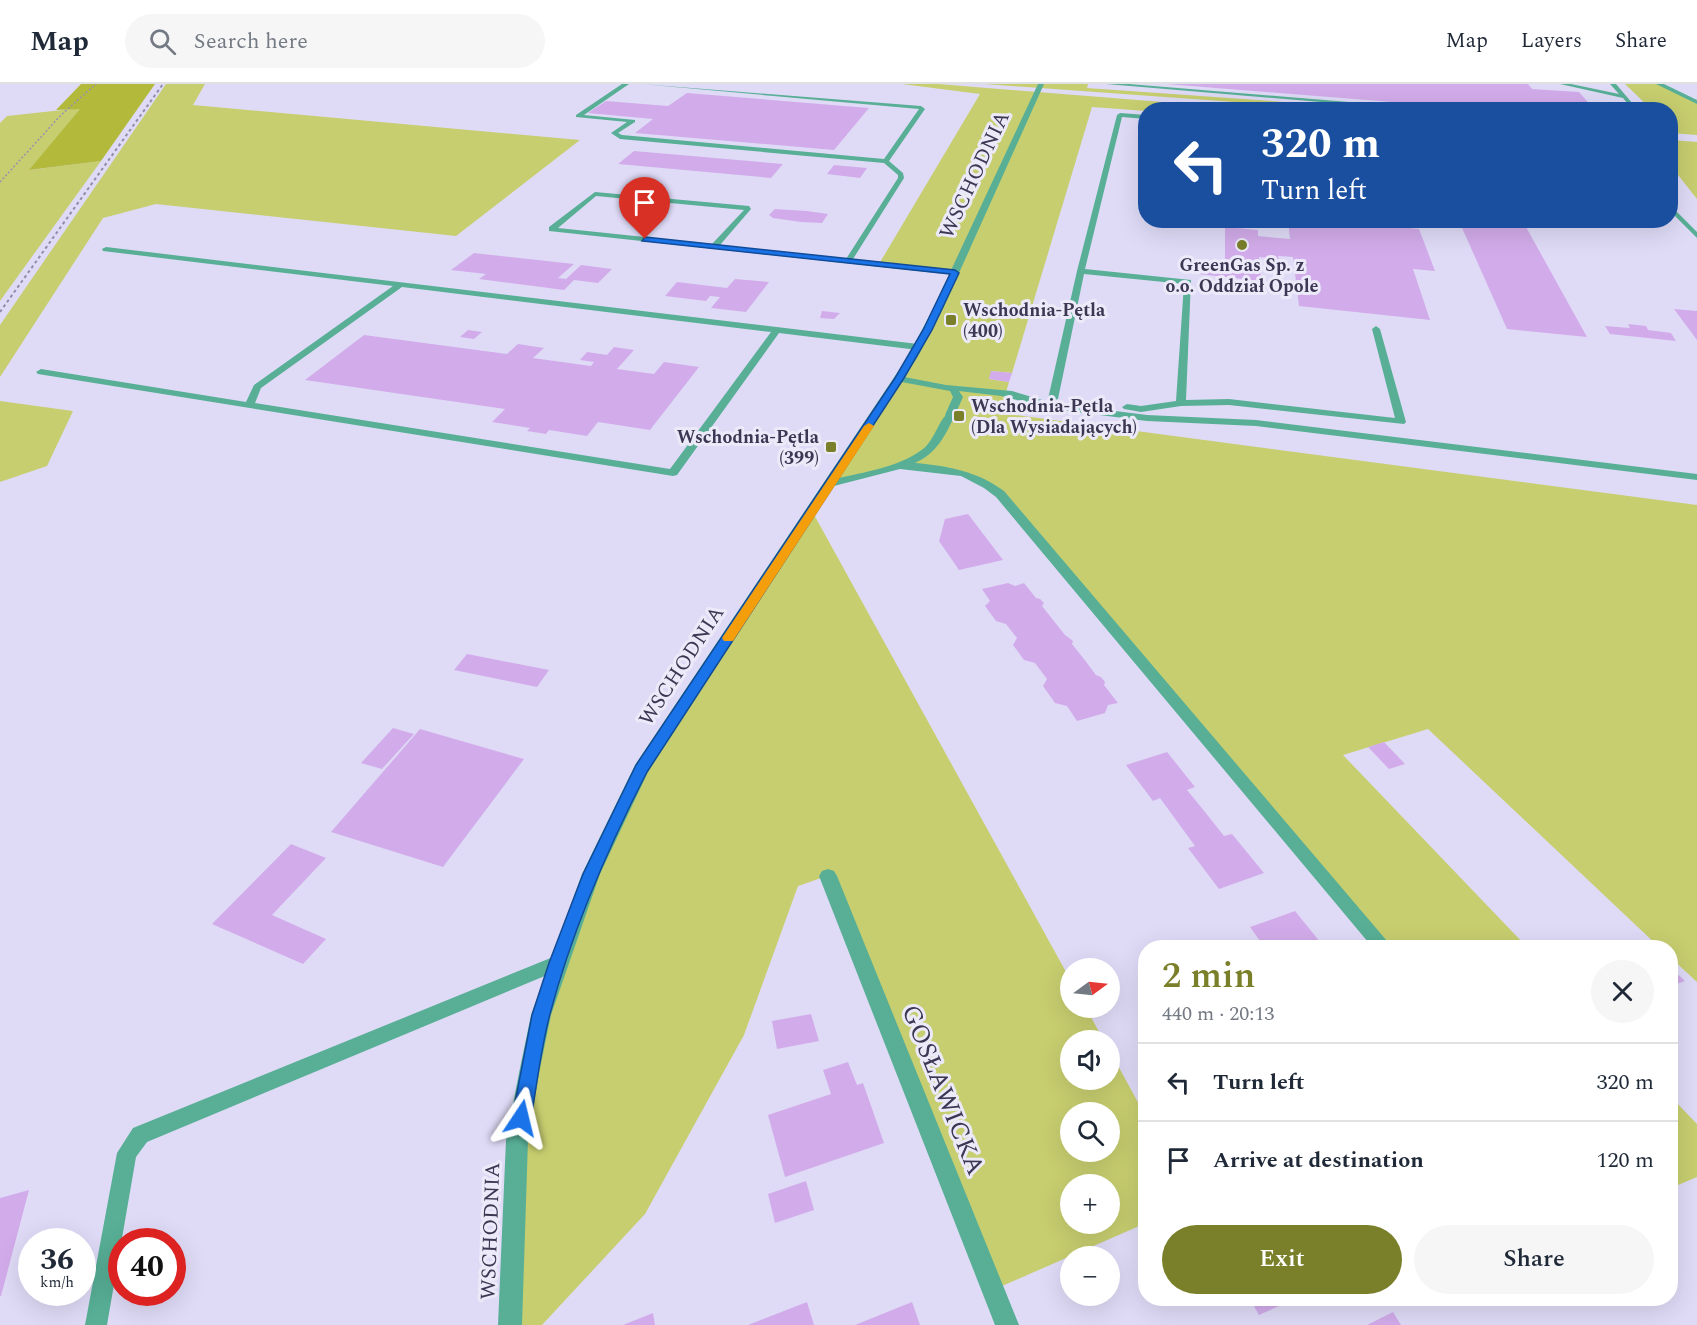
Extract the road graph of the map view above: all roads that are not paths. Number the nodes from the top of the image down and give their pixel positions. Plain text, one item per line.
1 (626, 84) edge
2 (644, 84) edge
3 (1041, 84) edge
4 (1109, 84) edge
5 (1563, 84) edge
6 (1613, 84) edge
7 (1659, 84) edge
8 (1625, 97) junction
9 (1341, 102) edge
10 (1629, 102) edge
11 (1697, 102) edge
12 (1138, 116) edge
13 (886, 161) junction
14 (1678, 216) edge
15 (1697, 236) edge
16 (714, 247) junction
17 (106, 249) dead end
18 (848, 261) junction
19 (1081, 271) junction
20 (955, 273) junction
21 (400, 284) junction
22 (1376, 328) dead end
23 (777, 330) junction
24 (918, 347) junction
25 (41, 372) dead end
26 (899, 378) junction
27 (949, 387) junction
28 (1005, 394) junction
29 (1053, 399) junction
30 (1181, 403) junction
31 (249, 405) junction
32 (950, 416) joint
33 (898, 465) junction
34 (1697, 477) edge
35 (830, 483) junction
36 (828, 876) dead end
37 (1377, 940) edge
38 (558, 963) junction
39 (96, 1325) edge
40 (510, 1325) edge
41 (1007, 1325) edge

1 - 13 lane
2 - 13 lane
3 - 20 street, WSCHODNIA
4 - 9 lane
5 - 8 lane
6 - 8 lane
7 - 11 street
8 - 10 lane
12 - 19 lane
13 - 18 lane
14 - 15 lane
16 - 16 lane
16 - 18 lane
17 - 21 lane
18 - 20 lane
19 - 29 lane
19 - 30 lane
20 - 24 street, WSCHODNIA
21 - 23 lane
21 - 31 lane
22 - 30 lane
23 - 24 lane
23 - 31 lane
24 - 26 street, WSCHODNIA
25 - 31 lane
26 - 27 lane
26 - 35 street, WSCHODNIA
27 - 28 lane
27 - 32 lane
28 - 29 lane
28 - 34 lane
29 - 30 lane
32 - 33 street
33 - 35 street
33 - 37 street
35 - 38 street, WSCHODNIA
36 - 41 street, GOSŁAWICKA
38 - 39 lane
38 - 40 street, WSCHODNIA

